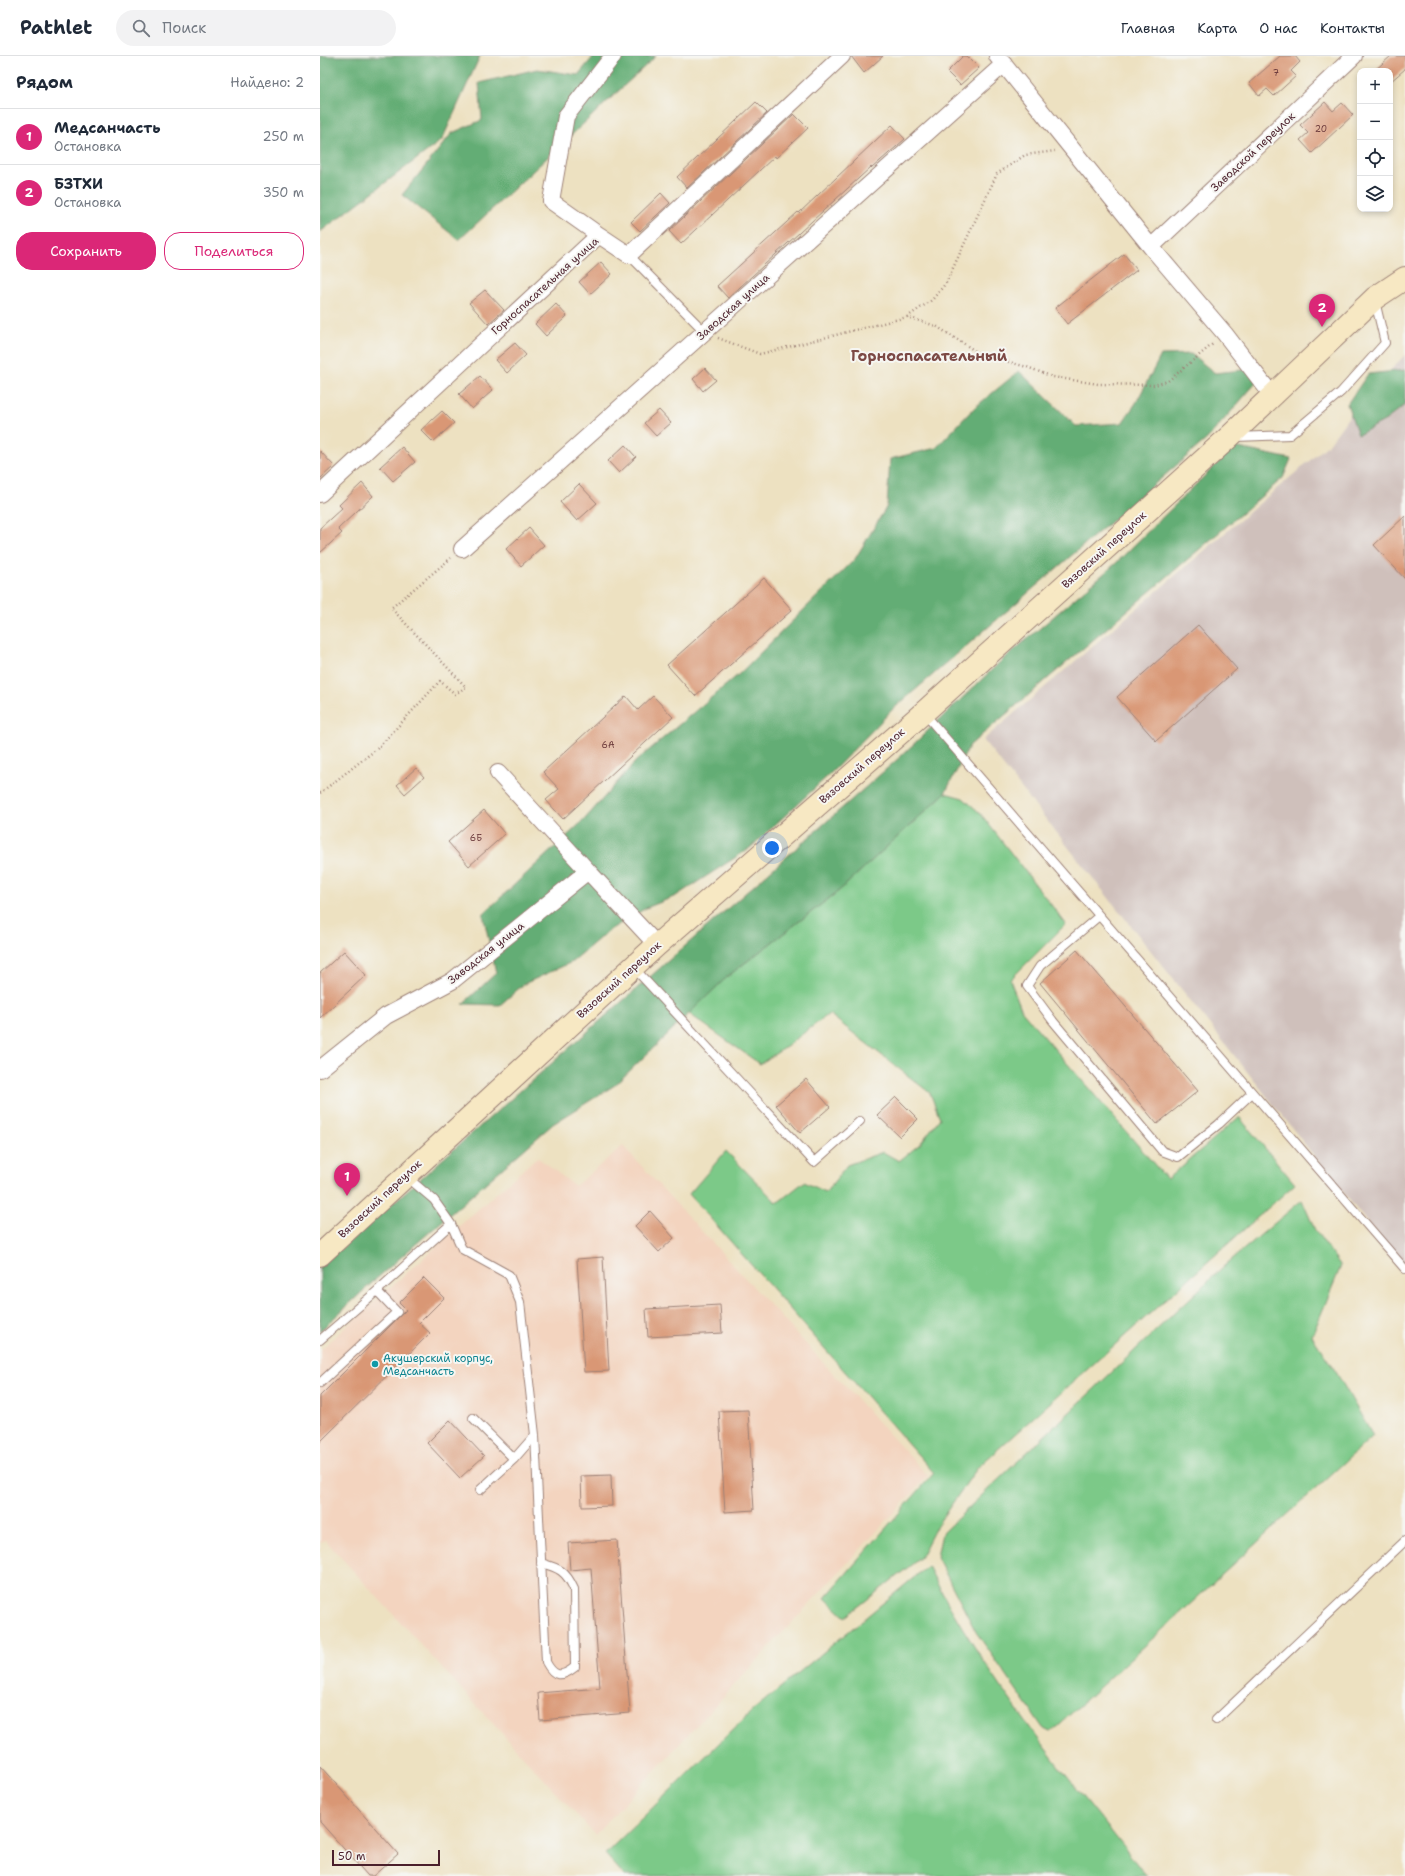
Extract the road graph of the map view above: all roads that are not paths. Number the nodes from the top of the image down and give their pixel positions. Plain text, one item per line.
1 (614, 56) edge
2 (842, 56) edge
3 (1354, 56) edge
4 (1000, 60) edge
5 (599, 235) junction
6 (1151, 248) junction
7 (629, 255) junction
8 (1405, 278) edge
9 (1375, 298) junction
10 (705, 332) junction
11 (1272, 396) junction
12 (1228, 438) junction
13 (320, 494) edge
14 (462, 549) road end
15 (923, 713) junction
16 (498, 773) dead end
17 (588, 871) junction
18 (1099, 916) junction
19 (657, 945) junction
20 (633, 967) junction
21 (320, 1069) edge
22 (1252, 1093) junction
23 (860, 1121) dead end
24 (405, 1175) junction
25 (451, 1224) junction
26 (320, 1255) edge
27 (1405, 1269) edge
28 (377, 1291) junction
29 (320, 1340) edge
30 (320, 1383) edge
31 (472, 1418) dead end
32 (535, 1435) junction
33 (514, 1459) junction
34 (480, 1490) dead end
35 (1405, 1541) edge
36 (541, 1563) junction
37 (1216, 1720) dead end

1 - 5 street
2 - 7 street
3 - 6 street, Заводской переулок
4 - 6 street
4 - 10 street, Заводская улица
5 - 7 street, Горноспасательная улица
5 - 13 street, Горноспасательная улица
6 - 11 street
7 - 10 lane
8 - 9 street, Вязовский переулок
9 - 11 street, Вязовский переулок
9 - 12 lane
10 - 14 street, Заводская улица
11 - 12 street, Вязовский переулок
12 - 15 street, Вязовский переулок
15 - 18 lane
15 - 19 street, Вязовский переулок
16 - 17 street
17 - 19 street
17 - 21 street, Заводская улица
18 - 22 lane
18 - 22 lane
19 - 20 street, Вязовский переулок
20 - 23 lane
20 - 24 street, Вязовский переулок
22 - 27 lane
24 - 25 lane
24 - 26 street, Вязовский переулок
25 - 28 lane
25 - 32 lane
28 - 29 lane
28 - 30 lane
31 - 33 lane
32 - 33 lane
32 - 36 lane
33 - 34 lane
35 - 37 lane
36 - 36 lane

